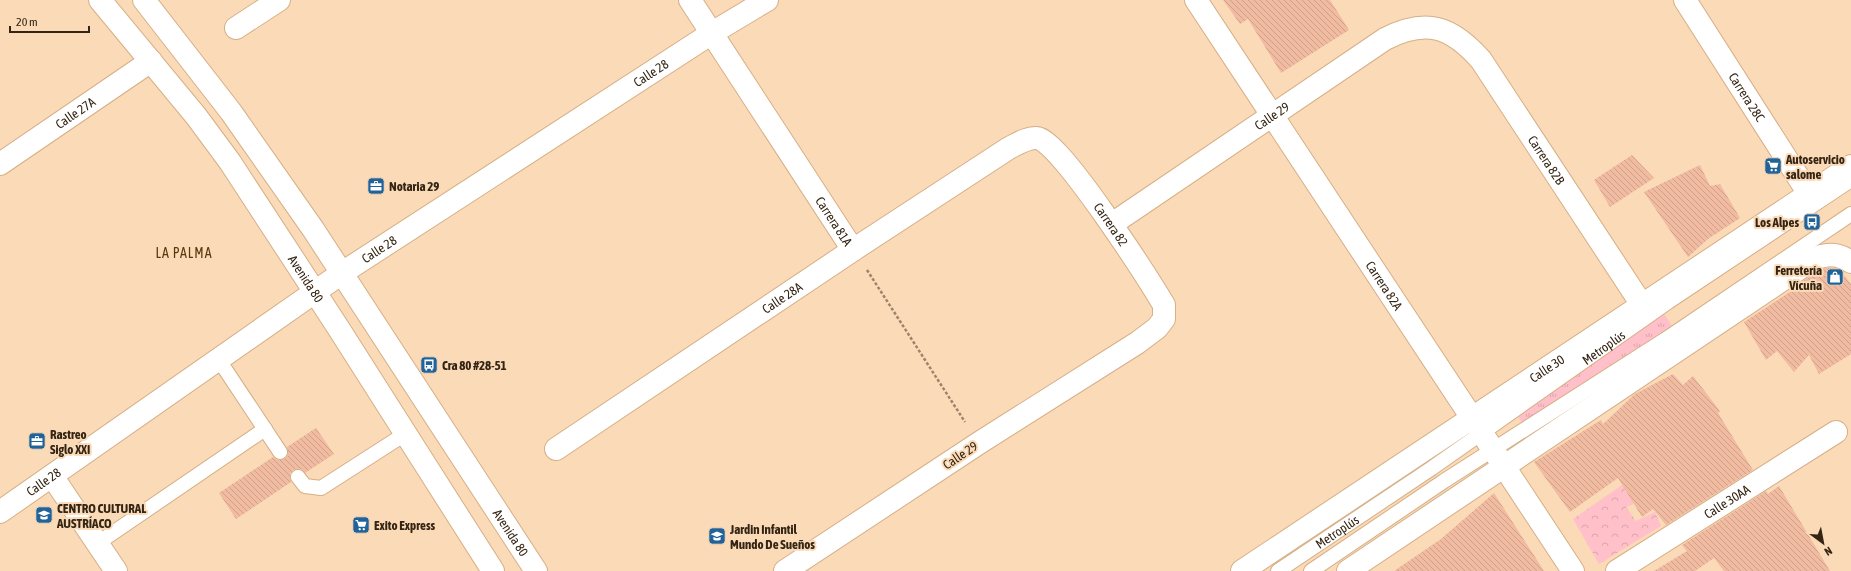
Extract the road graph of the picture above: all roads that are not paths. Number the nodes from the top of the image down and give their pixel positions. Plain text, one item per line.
1 (100, 0) edge
2 (144, 0) edge
3 (278, 0) edge
4 (690, 0) edge
5 (767, 0) edge
6 (1196, 0) edge
7 (1685, 0) edge
8 (236, 28) dead end
9 (1439, 29) joint
10 (712, 33) junction
11 (152, 61) junction
12 (1272, 115) junction
13 (1009, 148) joint
14 (0, 164) edge
15 (1851, 166) edge
16 (1851, 180) edge
17 (1809, 194) junction
18 (1851, 214) edge
19 (1112, 224) junction
20 (853, 250) junction
21 (1851, 262) edge
22 (342, 273) junction
23 (315, 292) junction
24 (1642, 305) junction
25 (1137, 343) joint
26 (219, 360) junction
27 (265, 430) junction
28 (1836, 432) dead end
29 (405, 434) junction
30 (1488, 442) junction
31 (556, 449) dead end
32 (280, 452) dead end
33 (52, 476) junction
34 (298, 477) dead end
35 (0, 512) edge
36 (98, 543) junction
37 (116, 571) edge
38 (493, 571) edge
39 (536, 571) edge
40 (785, 571) edge
41 (1242, 571) edge
42 (1278, 571) edge
43 (1311, 571) edge
44 (1348, 571) edge
45 (1573, 571) edge
46 (1617, 571) edge

1 - 11 street, Avenida 80
2 - 22 street, Avenida 80
3 - 8 street
4 - 10 street, Carrera 81A
5 - 10 street, Calle 28
6 - 12 street, Carrera 82A
7 - 17 street, Carrera 28C
9 - 12 street, Calle 29
9 - 24 street, Carrera 82B
10 - 20 street, Carrera 81A
10 - 22 street, Calle 28
11 - 14 street, Calle 27A
11 - 23 street, Avenida 80
12 - 19 street, Calle 29
12 - 30 street, Carrera 82A
13 - 19 street, Carrera 82
13 - 20 street, Calle 28A
15 - 17 street, Calle 30
16 - 30 lane, Metroplús
17 - 24 street, Calle 30
18 - 30 lane, Metroplús
19 - 25 street, Carrera 82
20 - 31 street, Calle 28A
21 - 30 street, Calle 30
22 - 23 street, Calle 28
22 - 39 street, Avenida 80
23 - 26 street, Calle 28
23 - 29 street, Avenida 80
24 - 30 street, Calle 30
25 - 40 street, Calle 29
26 - 27 lane
26 - 33 street, Calle 28
27 - 32 lane
27 - 36 lane
28 - 46 street, Calle 30AA
29 - 34 lane
29 - 38 street, Avenida 80
30 - 41 street, Calle 30
30 - 42 lane, Metroplús
30 - 43 lane, Metroplús
30 - 44 street, Calle 30
30 - 45 street, Carrera 82A
33 - 35 street, Calle 28
33 - 36 street
36 - 37 street

